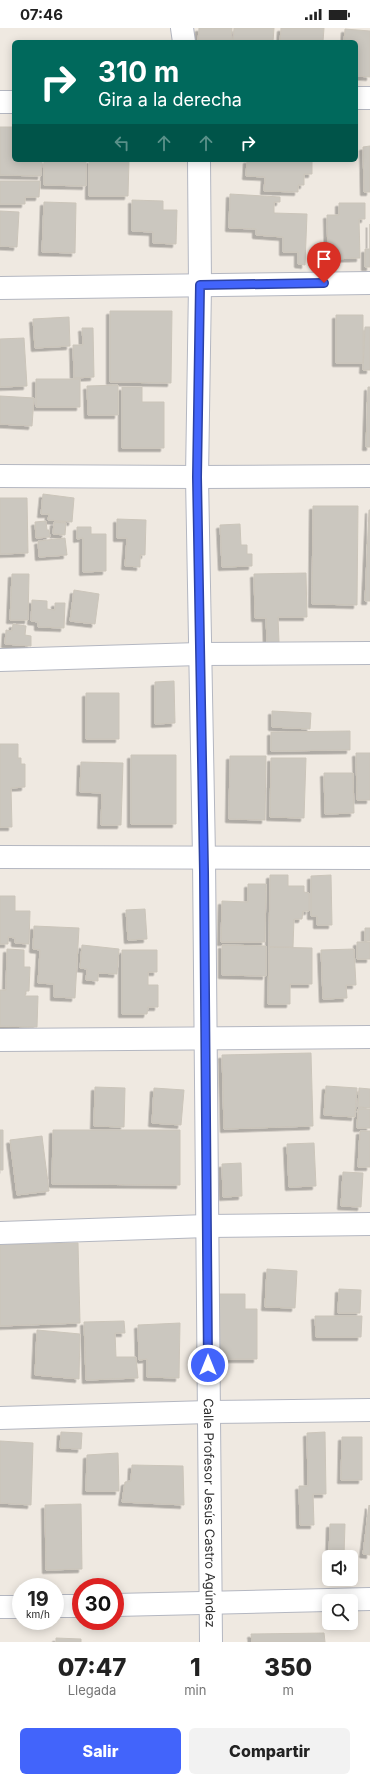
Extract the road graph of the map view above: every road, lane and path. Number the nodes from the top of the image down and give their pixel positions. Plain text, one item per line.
1 (182, 28) edge
2 (184, 40) edge
3 (358, 98) edge
4 (370, 98) edge
5 (0, 102) edge
6 (12, 102) edge
7 (199, 162) edge
8 (370, 283) edge
9 (200, 285) junction
10 (0, 288) edge
11 (0, 476) edge
12 (370, 476) edge
13 (197, 477) junction
14 (370, 653) edge
15 (200, 654) junction
16 (0, 660) edge
17 (0, 857) edge
18 (204, 857) junction
19 (370, 858) edge
20 (370, 1037) edge
21 (205, 1039) junction
22 (0, 1040) edge
23 (370, 1224) edge
24 (207, 1226) junction
25 (0, 1233) edge
26 (370, 1410) edge
27 (209, 1412) junction
28 (0, 1418) edge
29 (370, 1600) edge
30 (210, 1604) junction
31 (124, 1605) edge
32 (0, 1607) edge
33 (12, 1607) edge
34 (211, 1642) edge

1 - 2 street
3 - 4 street
5 - 6 street
7 - 9 street, Calle Profesor Jesús Castro Agúndez
8 - 9 street
9 - 10 street
9 - 13 street, Calle Profesor Jesús Castro Agúndez
11 - 13 street
12 - 13 street
13 - 15 street, Calle Profesor Jesús Castro Agúndez
14 - 15 street
15 - 16 street
15 - 18 street, Calle Profesor Jesús Castro Agúndez
17 - 18 street
18 - 19 street
18 - 21 street, Calle Profesor Jesús Castro Agúndez
20 - 21 street
21 - 22 street
21 - 24 street, Calle Profesor Jesús Castro Agúndez
23 - 24 street
24 - 25 street
24 - 27 street, Calle Profesor Jesús Castro Agúndez
26 - 27 street
27 - 28 street
27 - 30 street, Calle Profesor Jesús Castro Agúndez
29 - 30 street
30 - 31 street
30 - 34 street, Calle Profesor Jesús Castro Agúndez
32 - 33 street

